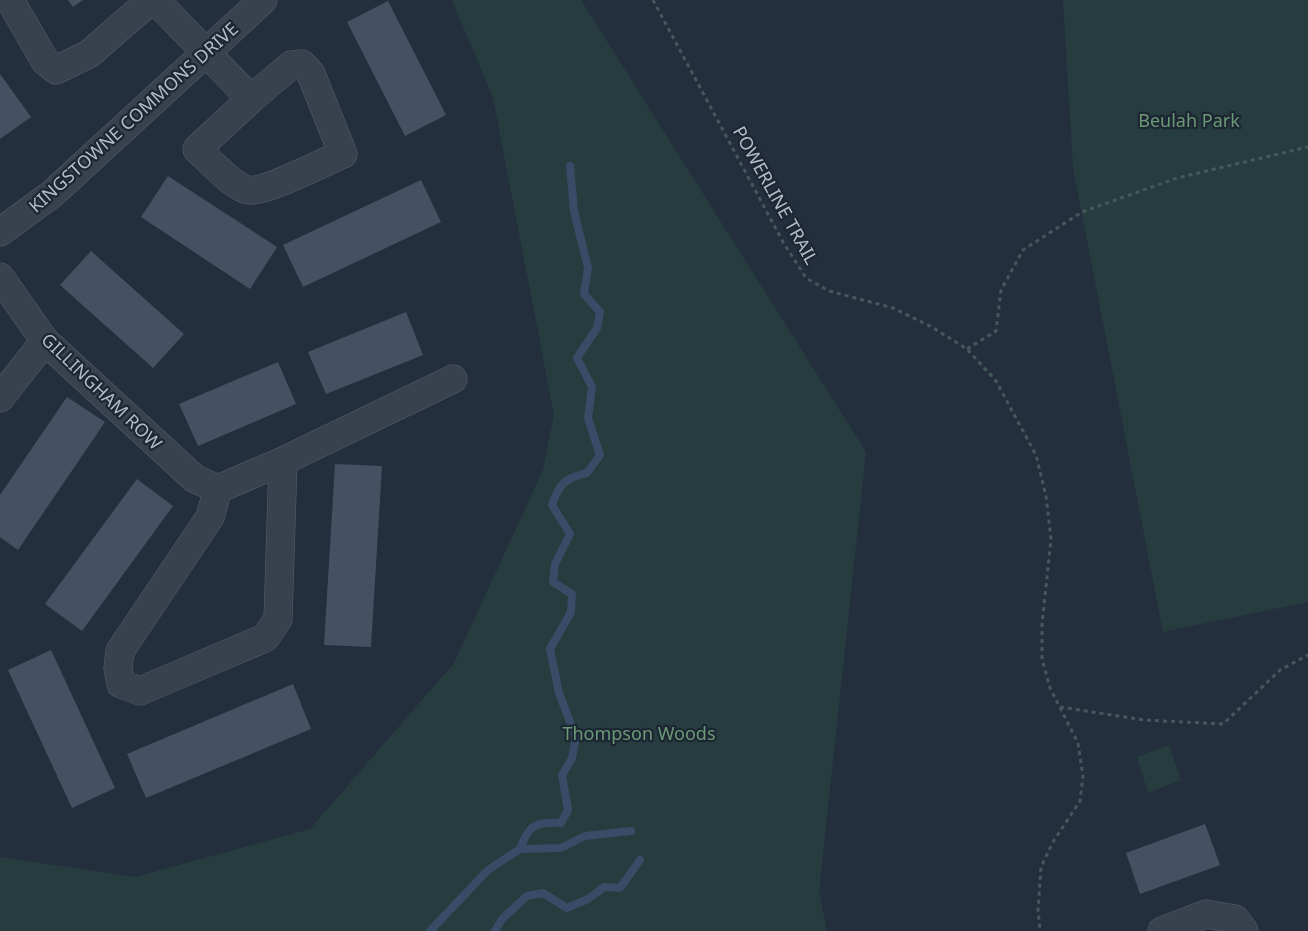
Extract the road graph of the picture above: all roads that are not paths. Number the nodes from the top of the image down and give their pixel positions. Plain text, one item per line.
1 (10, 0) edge
2 (151, 0) edge
3 (155, 0) edge
4 (263, 0) edge
5 (207, 53) junction
6 (251, 99) junction
7 (0, 232) edge
8 (0, 277) edge
9 (45, 340) junction
10 (453, 379) dead end
11 (0, 398) edge
12 (283, 461) junction
13 (218, 489) junction
14 (1162, 931) edge
15 (1244, 931) edge

1 - 2 street
3 - 5 street
4 - 5 street, KINGSTOWNE COMMONS DRIVE
5 - 6 street
5 - 7 street, KINGSTOWNE COMMONS DRIVE
6 - 6 street
8 - 9 street, GILLINGHAM ROW
9 - 11 street
9 - 13 street, GILLINGHAM ROW
10 - 12 street
12 - 13 street
12 - 13 street
14 - 15 street

